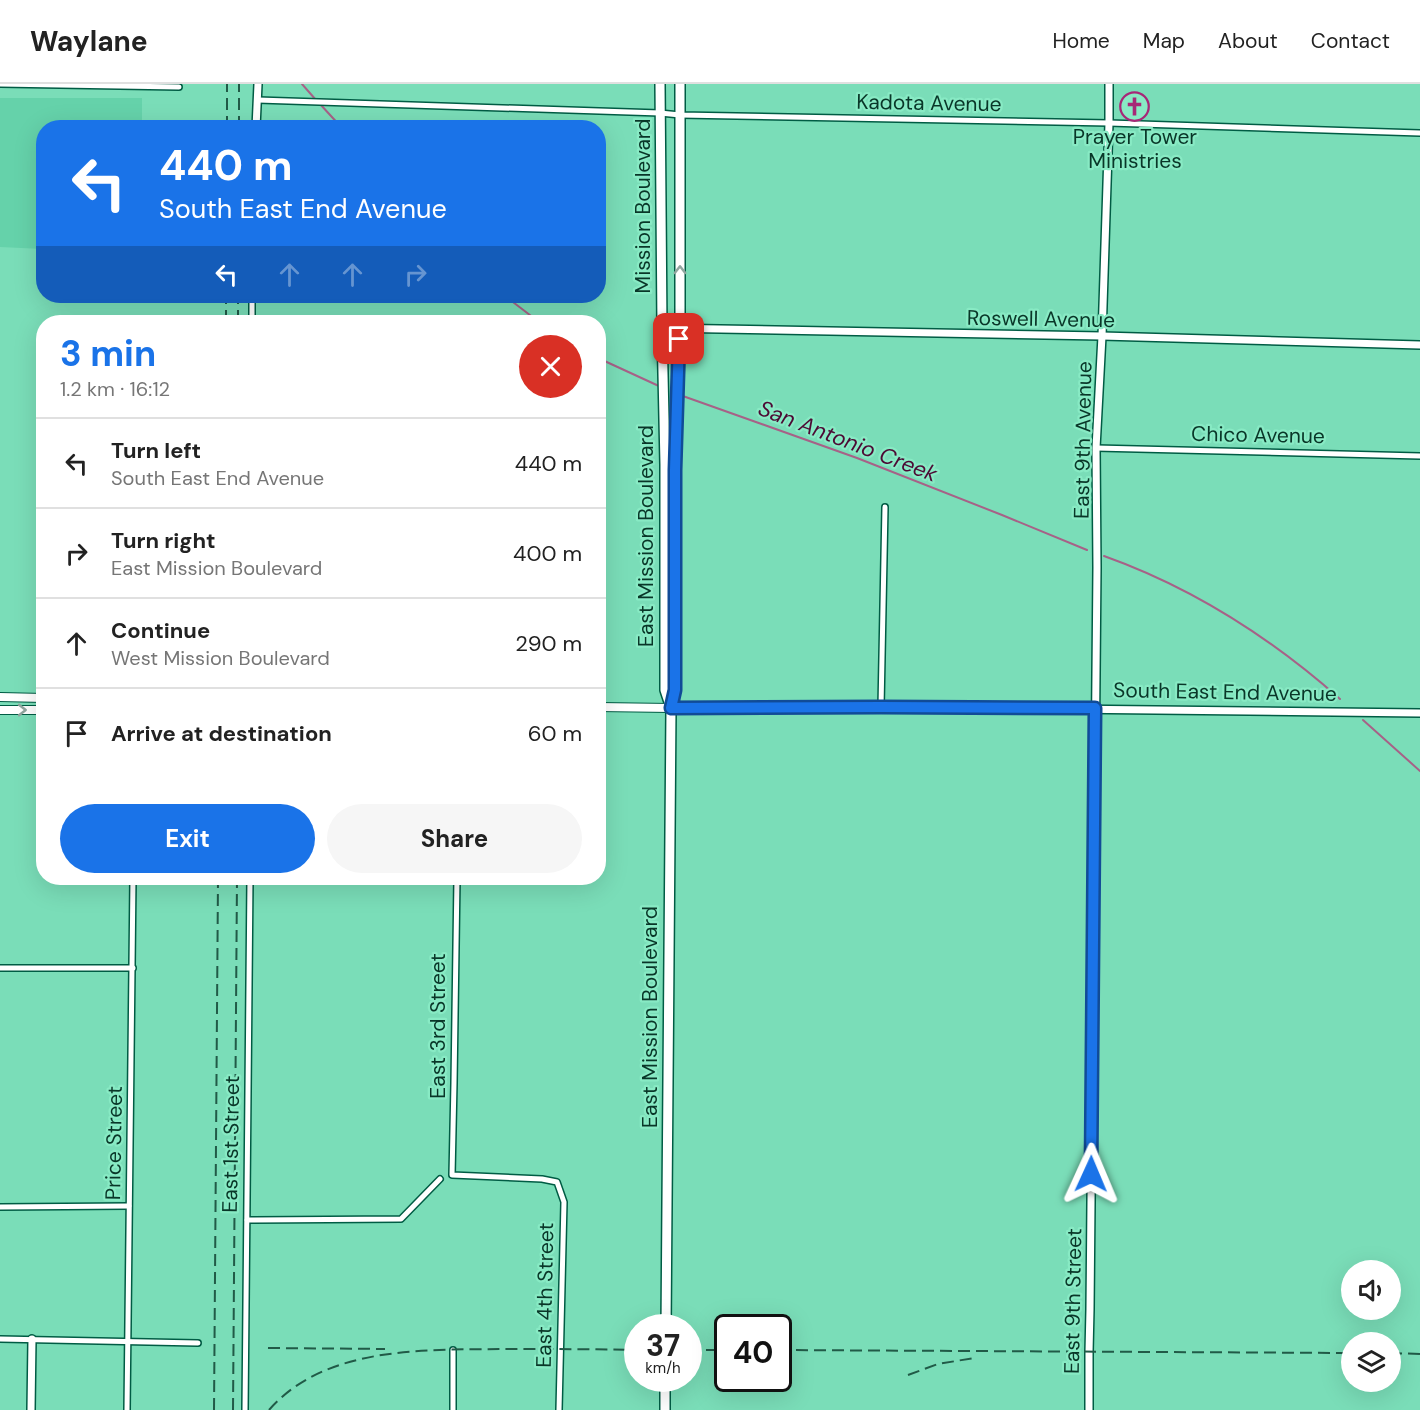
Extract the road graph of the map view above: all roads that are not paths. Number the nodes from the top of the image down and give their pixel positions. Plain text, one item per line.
1 (0, 84) edge
2 (258, 84) edge
3 (660, 84) edge
4 (680, 84) edge
5 (1109, 84) edge
6 (179, 87) dead end
7 (258, 100) junction
8 (660, 113) junction
9 (680, 115) junction
10 (257, 120) edge
11 (1109, 123) junction
12 (1420, 133) edge
13 (662, 328) junction
14 (680, 328) junction
15 (1102, 336) junction
16 (1420, 345) edge
17 (664, 400) joint
18 (1096, 448) junction
19 (1420, 456) edge
20 (885, 507) dead end
21 (1097, 544) joint
22 (0, 697) edge
23 (36, 698) edge
24 (606, 707) edge
25 (881, 707) junction
26 (671, 708) junction
27 (1095, 708) junction
28 (0, 710) edge
29 (36, 710) edge
30 (1420, 713) edge
31 (133, 885) edge
32 (250, 885) edge
33 (457, 885) edge
34 (0, 968) edge
35 (133, 968) junction
36 (440, 1179) dead end
37 (557, 1182) joint
38 (129, 1206) junction
39 (0, 1207) edge
40 (247, 1220) junction
41 (666, 1314) edge
42 (0, 1339) edge
43 (32, 1339) junction
44 (128, 1342) junction
45 (198, 1343) dead end
46 (453, 1350) dead end
47 (665, 1392) edge
48 (32, 1410) edge
49 (127, 1410) edge
50 (245, 1410) edge
51 (453, 1410) edge
52 (559, 1410) edge
53 (665, 1410) edge
54 (1089, 1410) edge

1 - 6 street
2 - 7 street
3 - 8 main road, Mission Boulevard
4 - 9 main road, East Mission Boulevard
5 - 11 street, East 9th Avenue
7 - 8 street, Kadota Avenue
7 - 10 street
8 - 9 street, Kadota Avenue
8 - 13 main road, Mission Boulevard
9 - 11 street, Kadota Avenue
14 -> 9 main road, East Mission Boulevard
11 - 12 street, Kadota Avenue
11 - 15 street, East 9th Avenue
13 - 14 street, Roswell Avenue
13 - 17 main road, Mission Boulevard
14 - 15 street, Roswell Avenue
14 - 26 main road, East Mission Boulevard
15 - 16 street, Roswell Avenue
15 - 18 street, East 9th Avenue
17 - 26 main road, East Mission Boulevard
18 - 19 street, Chico Avenue
18 - 21 street, East 9th Avenue
20 - 25 street
21 - 27 street, East 9th Street
22 - 23 main road
24 - 26 main road, South East End Avenue
25 - 26 street, South East End Avenue
25 - 27 street, South East End Avenue
26 - 41 main road, East Mission Boulevard
27 - 30 street, South East End Avenue
27 - 54 street, East 9th Street
28 -> 29 main road
31 - 35 street, Price Street
32 - 40 street, East 1st Street
33 - 37 street, East 3rd Street
34 - 35 street
35 - 38 street, Price Street
36 - 40 street
37 - 52 street, East 4th Street
38 - 39 street
38 - 44 street, Price Street
40 - 50 street, East 1st Street
42 - 43 street
43 - 44 street
43 - 48 street
44 - 45 street
44 - 49 street, Price Street
46 - 51 street
47 - 53 main road

